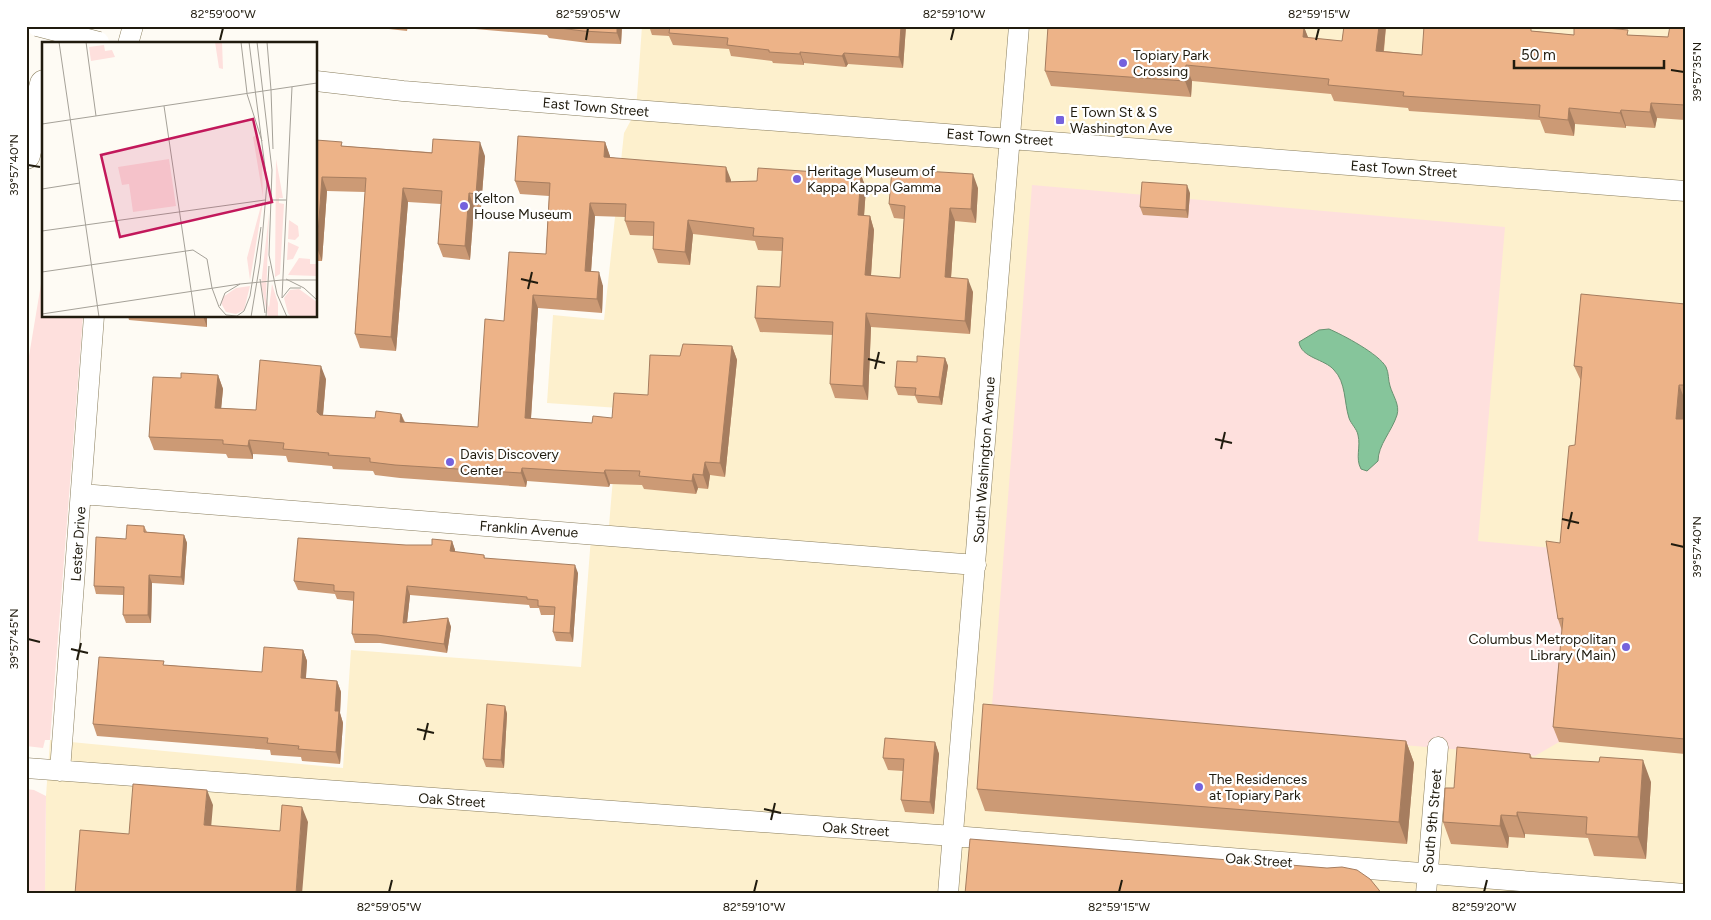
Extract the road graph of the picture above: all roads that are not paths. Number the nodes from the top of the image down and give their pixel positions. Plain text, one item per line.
1 (37, 26) edge
2 (60, 26) edge
3 (133, 26) edge
4 (1019, 26) edge
5 (56, 42) edge
6 (99, 42) edge
7 (129, 42) edge
8 (318, 81) edge
9 (42, 92) edge
10 (1010, 138) junction
11 (26, 155) edge
12 (1685, 191) edge
13 (94, 318) edge
14 (81, 494) junction
15 (976, 565) junction
16 (1438, 748) dead end
17 (26, 768) edge
18 (60, 771) junction
19 (953, 836) junction
20 (1428, 874) junction
21 (948, 894) edge
22 (1426, 894) edge
23 (1685, 894) edge

1 - 6 street, bridge
2 - 5 highway
3 - 7 street
4 - 10 street, South Washington Avenue
8 - 10 street, East Town Street
9 - 11 highway
10 - 12 street, East Town Street
10 - 15 street, South Washington Avenue
13 - 14 street, Lester Drive
14 - 15 street, Franklin Avenue
14 - 18 street, Lester Drive
15 - 19 street, South Washington Avenue
16 - 20 street, South 9th Street
17 - 18 street, Oak Street
18 - 19 street, Oak Street
19 - 20 street, Oak Street
19 - 21 street, South Washington Avenue
20 - 22 street, South 9th Street
20 - 23 street, Oak Street

